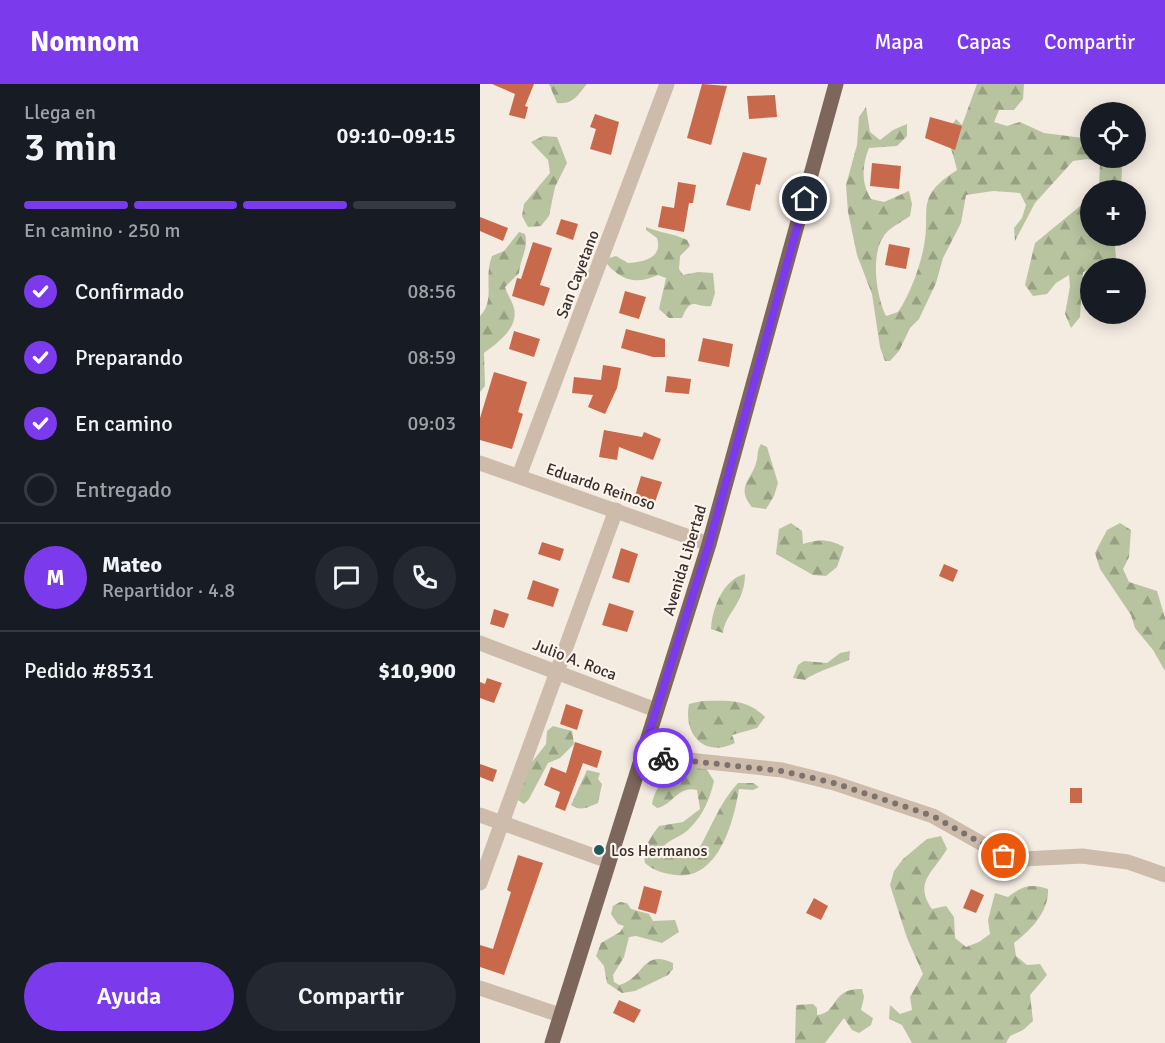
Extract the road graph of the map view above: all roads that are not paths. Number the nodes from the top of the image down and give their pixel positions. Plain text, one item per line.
1 (667, 84) edge
2 (836, 84) edge
3 (480, 463) edge
4 (519, 476) junction
5 (616, 510) junction
6 (709, 544) junction
7 (480, 643) edge
8 (555, 671) junction
9 (656, 710) junction
10 (642, 755) junction
11 (480, 815) edge
12 (501, 823) junction
13 (608, 861) junction
14 (1165, 875) edge
15 (480, 883) edge
16 (480, 988) edge
17 (560, 1015) junction
18 (552, 1043) edge

1 - 4 street, San Cayetano
2 - 6 main road, Avenida Libertad
3 - 4 street, Eduardo Reinoso
4 - 5 street, Eduardo Reinoso
5 - 6 street, Eduardo Reinoso
5 - 8 street
6 - 9 main road, Avenida Libertad
7 - 8 street, Julio A. Roca
8 - 9 street, Julio A. Roca
8 - 12 street
9 - 10 main road, Avenida Libertad
10 - 13 main road, Avenida Libertad
10 - 14 street
11 - 12 street
12 - 13 street
12 - 15 street
13 - 17 main road, Avenida Libertad
16 - 17 street
17 - 18 main road, Avenida Libertad

